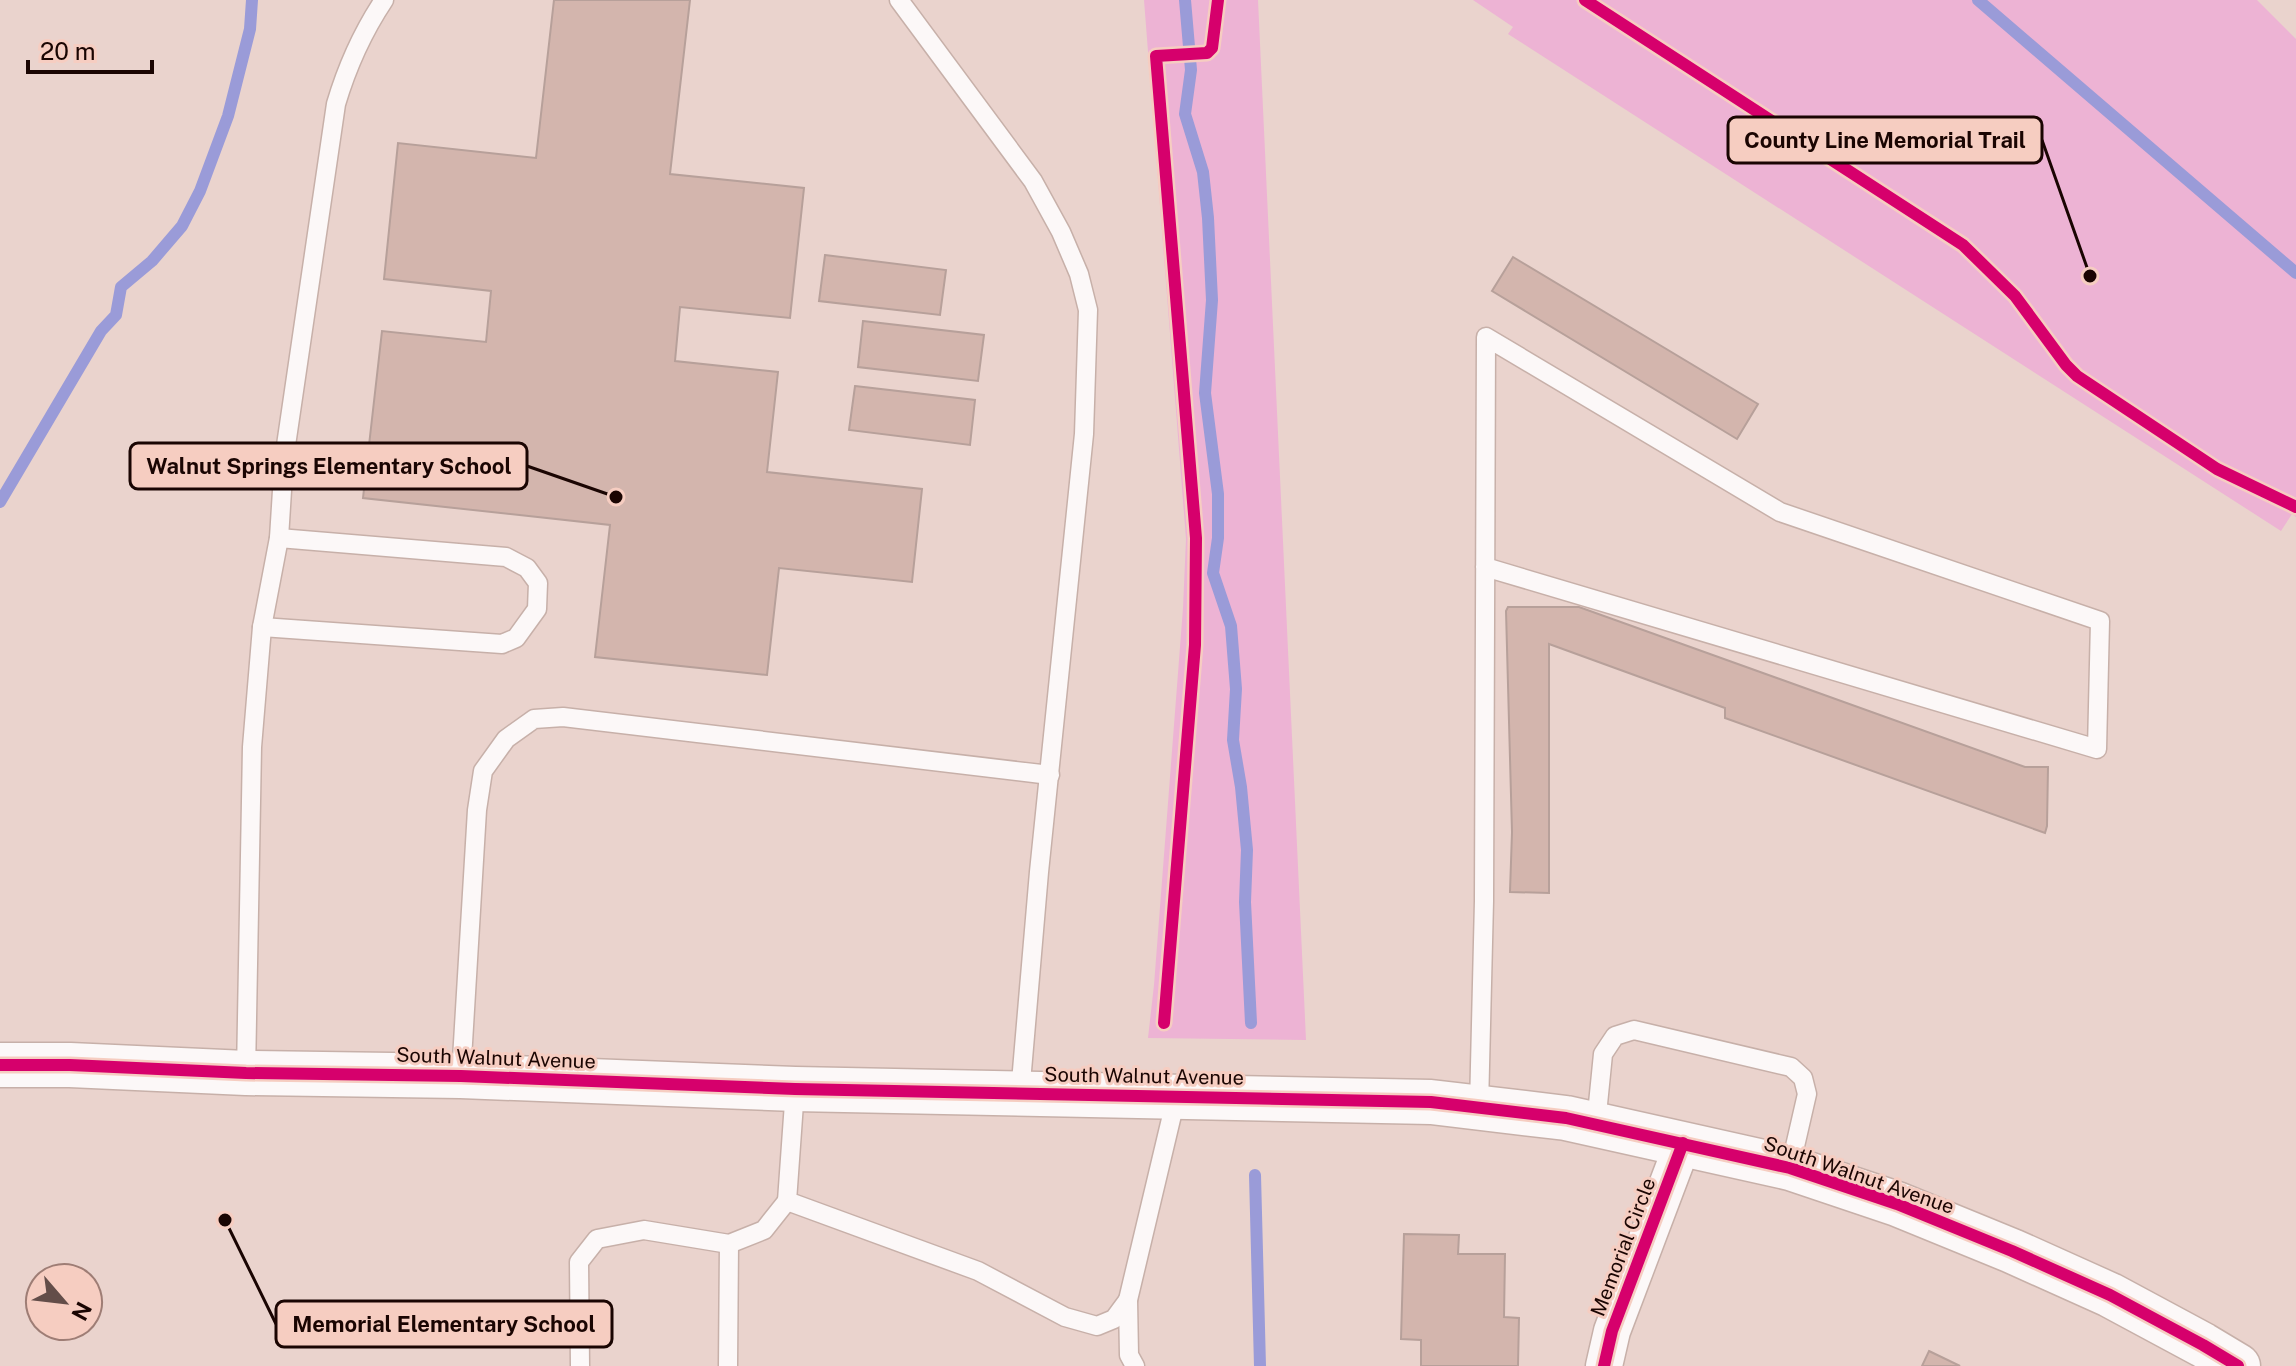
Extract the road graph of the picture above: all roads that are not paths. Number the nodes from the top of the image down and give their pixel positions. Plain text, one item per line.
1 (384, 0) edge
2 (899, 0) edge
3 (279, 538) junction
4 (1485, 567) junction
5 (262, 627) junction
6 (1050, 775) junction
7 (0, 1065) edge
8 (246, 1073) junction
9 (461, 1076) junction
10 (795, 1089) junction
11 (1020, 1094) junction
12 (1176, 1098) junction
13 (1479, 1107) junction
14 (1596, 1124) junction
15 (1683, 1143) junction
16 (1790, 1168) junction
17 (787, 1201) junction
18 (729, 1244) junction
19 (1128, 1300) junction
20 (2210, 1359) edge
21 (580, 1366) edge
22 (728, 1366) edge
23 (1135, 1366) edge
24 (1604, 1366) edge

1 - 3 lane
2 - 6 lane
3 - 5 lane
3 - 5 lane
4 - 4 lane
4 - 13 lane
5 - 8 lane
6 - 9 lane
6 - 11 lane
7 - 8 street, South Walnut Avenue
8 - 9 street, South Walnut Avenue
9 - 10 street, South Walnut Avenue
10 - 11 street, South Walnut Avenue
10 - 17 lane
11 - 12 street, South Walnut Avenue
12 - 13 street, South Walnut Avenue
12 - 19 lane
13 - 14 street, South Walnut Avenue
14 - 15 street, South Walnut Avenue
14 - 16 lane
15 - 16 street, South Walnut Avenue
15 - 24 street, Memorial Circle
16 - 20 street, South Walnut Avenue
17 - 18 lane
17 - 19 lane
18 - 21 lane
18 - 22 lane
19 - 23 lane

